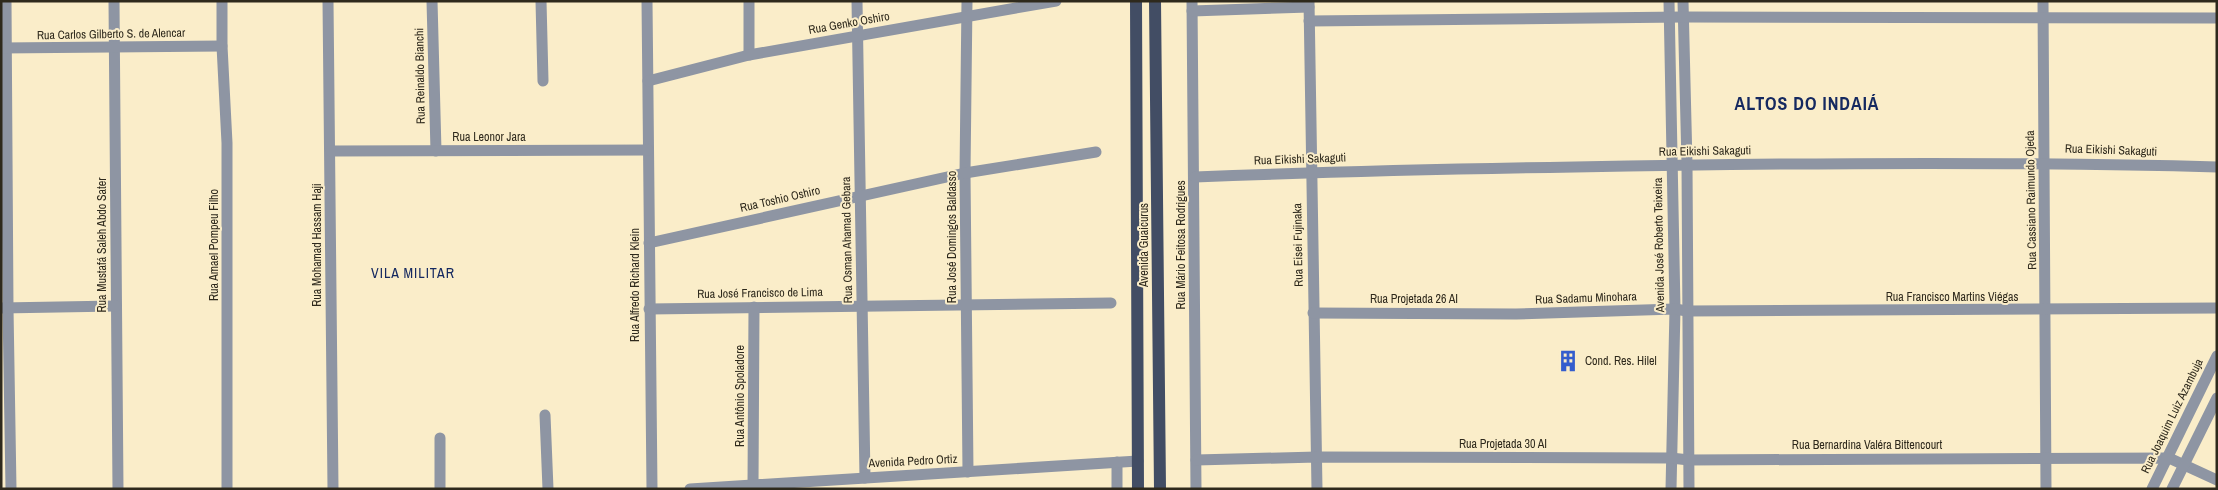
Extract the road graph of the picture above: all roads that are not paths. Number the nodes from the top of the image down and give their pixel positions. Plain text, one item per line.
1 (6, 1) edge
2 (114, 1) edge
3 (222, 1) edge
4 (328, 1) edge
5 (432, 1) edge
6 (541, 1) edge
7 (647, 1) edge
8 (749, 1) edge
9 (857, 1) edge
10 (967, 1) edge
11 (1056, 1) edge
12 (1136, 1) edge
13 (1156, 1) edge
14 (1669, 1) edge
15 (1684, 1) edge
16 (2043, 1) edge
17 (1309, 4) edge
18 (1192, 6) edge
19 (967, 17) junction
20 (2042, 17) junction
21 (1684, 18) junction
22 (2217, 18) edge
23 (1669, 19) junction
24 (1309, 21) junction
25 (857, 35) junction
26 (222, 46) junction
27 (4, 48) edge
28 (115, 48) junction
29 (749, 55) junction
30 (543, 81) dead end
31 (648, 81) junction
32 (648, 150) junction
33 (331, 151) junction
34 (436, 151) junction
35 (1096, 152) dead end
36 (2044, 162) junction
37 (1687, 164) junction
38 (1671, 165) junction
39 (2217, 167) edge
40 (1311, 172) junction
41 (965, 173) junction
42 (1195, 176) junction
43 (860, 195) junction
44 (649, 242) junction
45 (966, 303) junction
46 (1111, 303) dead end
47 (861, 305) junction
48 (116, 306) junction
49 (754, 307) junction
50 (4, 308) edge
51 (2217, 308) edge
52 (649, 309) junction
53 (1681, 310) junction
54 (2046, 311) junction
55 (1313, 313) junction
56 (1516, 314) joint
57 (2217, 356) edge
58 (2217, 398) edge
59 (545, 415) dead end
60 (440, 438) dead end
61 (1317, 457) junction
62 (1671, 458) junction
63 (2046, 458) junction
64 (2169, 458) junction
65 (1196, 460) junction
66 (1688, 460) junction
67 (1116, 462) junction
68 (1138, 462) junction
69 (2184, 464) junction
70 (968, 472) junction
71 (865, 478) junction
72 (2217, 480) edge
73 (754, 485) junction
74 (11, 489) edge
75 (118, 489) edge
76 (227, 489) edge
77 (333, 489) edge
78 (440, 489) edge
79 (548, 489) edge
80 (652, 489) edge
81 (690, 489) edge
82 (1117, 489) edge
83 (1138, 489) edge
84 (1160, 489) edge
85 (1196, 489) edge
86 (1316, 489) edge
87 (1672, 489) edge
88 (1689, 489) edge
89 (2046, 489) edge
90 (2152, 489) edge
91 (2172, 489) edge

1 - 27 street
2 - 28 street, Rua Mustafá Saleh Abdo Sater
3 - 26 street, Rua Amael Pompeu Filho
4 - 33 street, Rua Mohamad Hassam Haji
5 - 34 street, Rua Reinaldo Bianchi
6 - 30 street
7 - 31 street, Rua Alfredo Richard Klein
8 - 29 street
9 - 25 street, Rua Osman Ahamad Gebara
10 - 19 street, Rua José Domingos Baldasso
11 - 19 street, Rua Genko Oshiro
12 - 68 main road, Avenida Guaicurus
13 - 84 main road, Avenida Guaicurus
14 - 23 street, Avenida José Roberto Teixeira
15 - 21 street, Avenida José Roberto Teixeira
16 - 20 street, Rua Cassiano Raimundo Ojeda
17 - 18 street
17 - 24 street, Rua Eisei Fujinaka
18 - 42 street, Rua Mário Feitosa Rodrigues
19 - 25 street, Rua Genko Oshiro
19 - 41 street, Rua José Domingos Baldasso
20 - 21 street
20 - 22 street
20 - 36 street, Rua Cassiano Raimundo Ojeda
21 - 23 street
21 - 37 street, Avenida José Roberto Teixeira
23 - 24 street
23 - 38 street, Avenida José Roberto Teixeira
24 - 40 street, Rua Eisei Fujinaka
25 - 29 street, Rua Genko Oshiro
25 - 43 street, Rua Osman Ahamad Gebara
26 - 28 street, Rua Carlos Gilberto S. de Alencar
26 - 76 street, Rua Amael Pompeu Filho
27 - 28 street, Rua Carlos Gilberto S. de Alencar
27 - 50 street
28 - 48 street, Rua Mustafá Saleh Abdo Sater
29 - 31 street, Rua Genko Oshiro
31 - 32 street, Rua Alfredo Richard Klein
32 - 34 street, Rua Leonor Jara
32 - 44 street, Rua Alfredo Richard Klein
33 - 34 street, Rua Leonor Jara
33 - 77 street, Rua Mohamad Hassam Haji
35 - 41 street, Rua Toshio Oshiro
36 - 37 street, Rua Eikishi Sakaguti
36 - 39 street, Rua Eikishi Sakaguti
36 - 54 street, Rua Cassiano Raimundo Ojeda
37 - 38 street, Rua Eikishi Sakaguti
37 - 53 street, Avenida José Roberto Teixeira
38 - 40 street, Rua Eikishi Sakaguti
38 - 53 street, Avenida José Roberto Teixeira
40 - 42 street, Rua Eikishi Sakaguti
40 - 55 street, Rua Eisei Fujinaka
41 - 43 street, Rua Toshio Oshiro
41 - 45 street, Rua José Domingos Baldasso
42 - 65 street, Rua Mário Feitosa Rodrigues
43 - 44 street, Rua Toshio Oshiro
43 - 47 street, Rua Osman Ahamad Gebara
44 - 52 street, Rua Alfredo Richard Klein
45 - 46 street, Rua José Francisco de Lima
45 - 47 street, Rua José Francisco de Lima
45 - 70 street, Rua José Domingos Baldasso
47 - 49 street, Rua José Francisco de Lima
47 - 71 street, Rua Osman Ahamad Gebara
48 - 50 street
48 - 75 street, Rua Mustafá Saleh Abdo Sater
49 - 52 street, Rua José Francisco de Lima
49 - 73 street, Rua Antônio Spoladore
50 - 74 street
51 - 54 street, Rua Francisco Martins Viégas
52 - 80 street, Rua Alfredo Richard Klein
53 - 54 street, Rua Francisco Martins Viégas
53 - 56 street, Rua Sadamu Minohara
53 - 62 street, Avenida José Roberto Teixeira
53 - 66 street, Avenida José Roberto Teixeira
54 - 63 street, Rua Cassiano Raimundo Ojeda
55 - 56 street, Rua Projetada 26 AI
55 - 61 street, Rua Eisei Fujinaka
57 - 64 street, Rua Joaquim Luiz Azambuja
58 - 69 street
59 - 79 street
60 - 78 street
61 - 62 street, Rua Projetada 30 AI
61 - 65 street, Rua Projetada 30 AI
61 - 86 street, Rua Eisei Fujinaka
62 - 66 street, Rua Projetada 30 AI
62 - 87 street, Avenida José Roberto Teixeira
63 - 64 street, Rua Bernardina Valéra Bittencourt
63 - 66 street, Rua Bernardina Valéra Bittencourt
63 - 89 street, Rua Cassiano Raimundo Ojeda
64 - 69 street
64 - 90 street, Rua Joaquim Luiz Azambuja
65 - 85 street, Rua Mário Feitosa Rodrigues
66 - 88 street, Avenida José Roberto Teixeira
67 - 68 street, Avenida Pedro Ortiz
67 - 70 street, Avenida Pedro Ortiz
67 - 82 street
68 - 83 main road, Avenida Guaicurus
69 - 72 street
69 - 91 street
70 - 71 street, Avenida Pedro Ortiz
71 - 73 street, Avenida Pedro Ortiz
73 - 81 street, Avenida Pedro Ortiz

